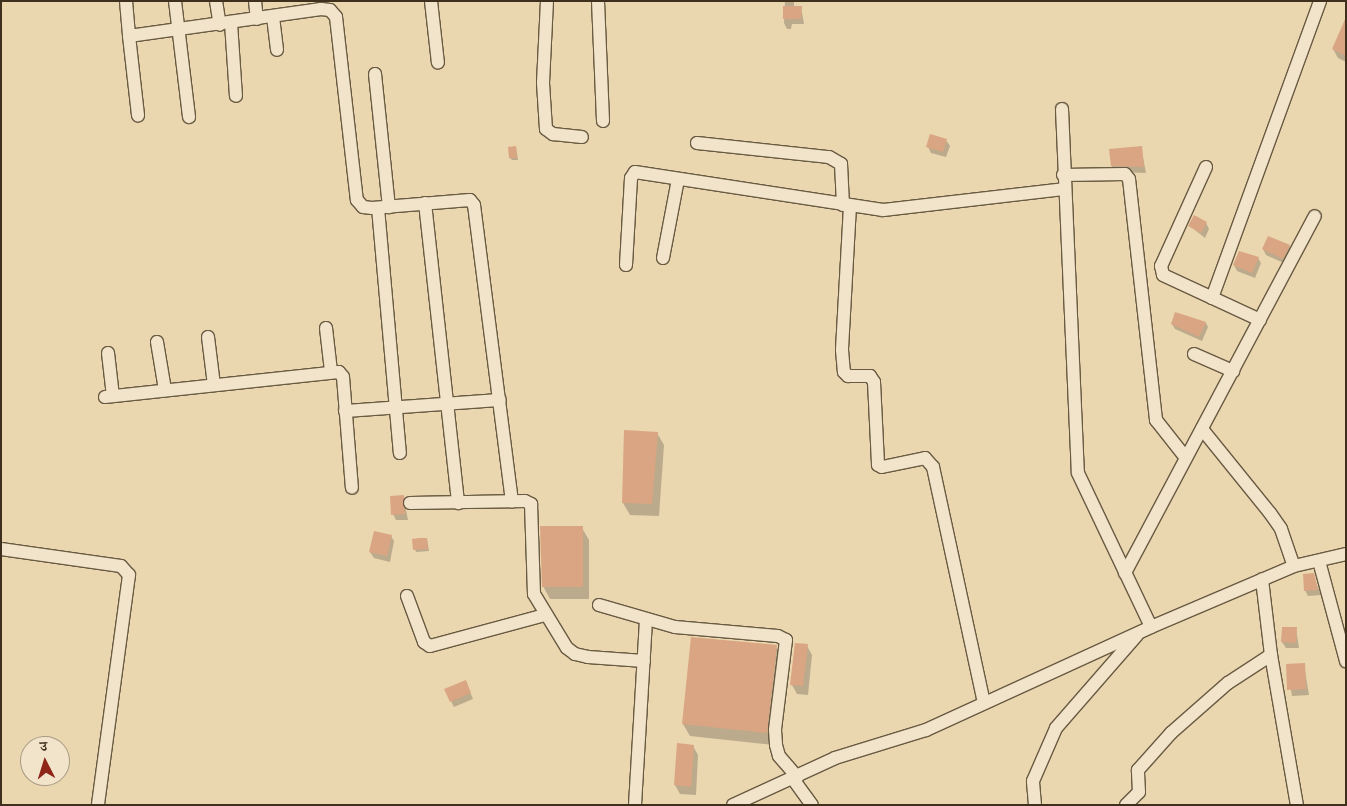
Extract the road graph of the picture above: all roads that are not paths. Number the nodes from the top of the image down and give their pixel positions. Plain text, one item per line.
1 (126, 1) edge
2 (175, 1) edge
3 (216, 1) edge
4 (255, 1) edge
5 (431, 1) edge
6 (548, 1) edge
7 (598, 1) edge
8 (1320, 1) edge
9 (305, 6) edge
10 (273, 17) junction
11 (258, 19) junction
12 (226, 24) junction
13 (180, 31) junction
14 (129, 36) junction
15 (277, 50) dead end
16 (438, 62) dead end
17 (375, 74) dead end
18 (236, 96) dead end
19 (1062, 109) dead end
20 (138, 115) dead end
21 (189, 117) dead end
22 (602, 121) dead end
23 (582, 137) dead end
24 (697, 143) dead end
25 (1206, 167) dead end
26 (1063, 175) junction
27 (678, 179) junction
28 (1064, 189) junction
29 (425, 203) junction
30 (847, 205) junction
31 (383, 207) junction
32 (1315, 216) dead end
33 (663, 258) dead end
34 (626, 265) dead end
35 (1212, 298) junction
36 (1260, 320) junction
37 (326, 328) dead end
38 (208, 337) dead end
39 (157, 342) dead end
40 (108, 353) dead end
41 (1194, 354) dead end
42 (331, 371) junction
43 (1233, 371) junction
44 (214, 384) junction
45 (165, 390) junction
46 (500, 400) junction
47 (447, 402) junction
48 (396, 406) junction
49 (345, 411) junction
50 (1202, 429) junction
51 (400, 453) dead end
52 (1186, 458) junction
53 (352, 488) dead end
54 (512, 502) junction
55 (410, 503) dead end
56 (458, 503) junction
57 (1346, 544) edge
58 (1, 549) edge
59 (1342, 556) edge
60 (1319, 561) junction
61 (1294, 566) junction
62 (1125, 572) junction
63 (1262, 580) junction
64 (407, 596) dead end
65 (599, 605) dead end
66 (545, 615) junction
67 (646, 619) junction
68 (1151, 627) junction
69 (1139, 632) junction
70 (1272, 655) junction
71 (1346, 660) edge
72 (644, 661) junction
73 (984, 703) junction
74 (795, 778) junction
75 (1139, 792) junction
76 (1033, 803) edge
77 (98, 805) edge
78 (635, 805) edge
79 (733, 805) edge
80 (812, 805) edge
81 (1126, 805) edge
82 (1144, 805) edge
83 (1297, 805) edge

1 - 14 street
2 - 13 street
3 - 12 street
4 - 11 street
5 - 16 street
6 - 23 street
7 - 22 street
8 - 35 street
9 - 10 street
9 - 31 street
10 - 11 street
10 - 15 street
11 - 12 street
12 - 13 street
12 - 18 street
13 - 14 street
13 - 21 street
14 - 20 street
17 - 31 street
19 - 26 street
24 - 30 street
25 - 35 street
26 - 28 street
26 - 52 street
27 - 30 street
27 - 33 street
27 - 34 street
28 - 30 street
28 - 62 street
29 - 31 street
29 - 46 street
29 - 47 street
30 - 73 street
31 - 48 street
32 - 36 street
35 - 36 street
36 - 43 street
37 - 42 street
38 - 44 street
39 - 45 street
40 - 45 street
41 - 43 street
42 - 44 street
42 - 49 street
43 - 50 street
44 - 45 street
46 - 47 street
46 - 54 street
47 - 48 street
47 - 56 street
48 - 49 street
48 - 51 street
49 - 53 street
50 - 52 street
50 - 61 street
52 - 62 street
54 - 56 street
54 - 66 street
55 - 56 street
57 - 59 street
58 - 77 street
59 - 60 street
60 - 61 street
60 - 71 street
61 - 63 street
62 - 68 street
63 - 68 street
63 - 70 street
64 - 66 street
65 - 67 street
66 - 72 street
67 - 72 street
67 - 74 street
68 - 69 street
69 - 73 street
69 - 76 street
70 - 75 street
70 - 83 street
72 - 78 street
73 - 74 street
74 - 79 street
74 - 80 street
75 - 81 street
75 - 82 street

